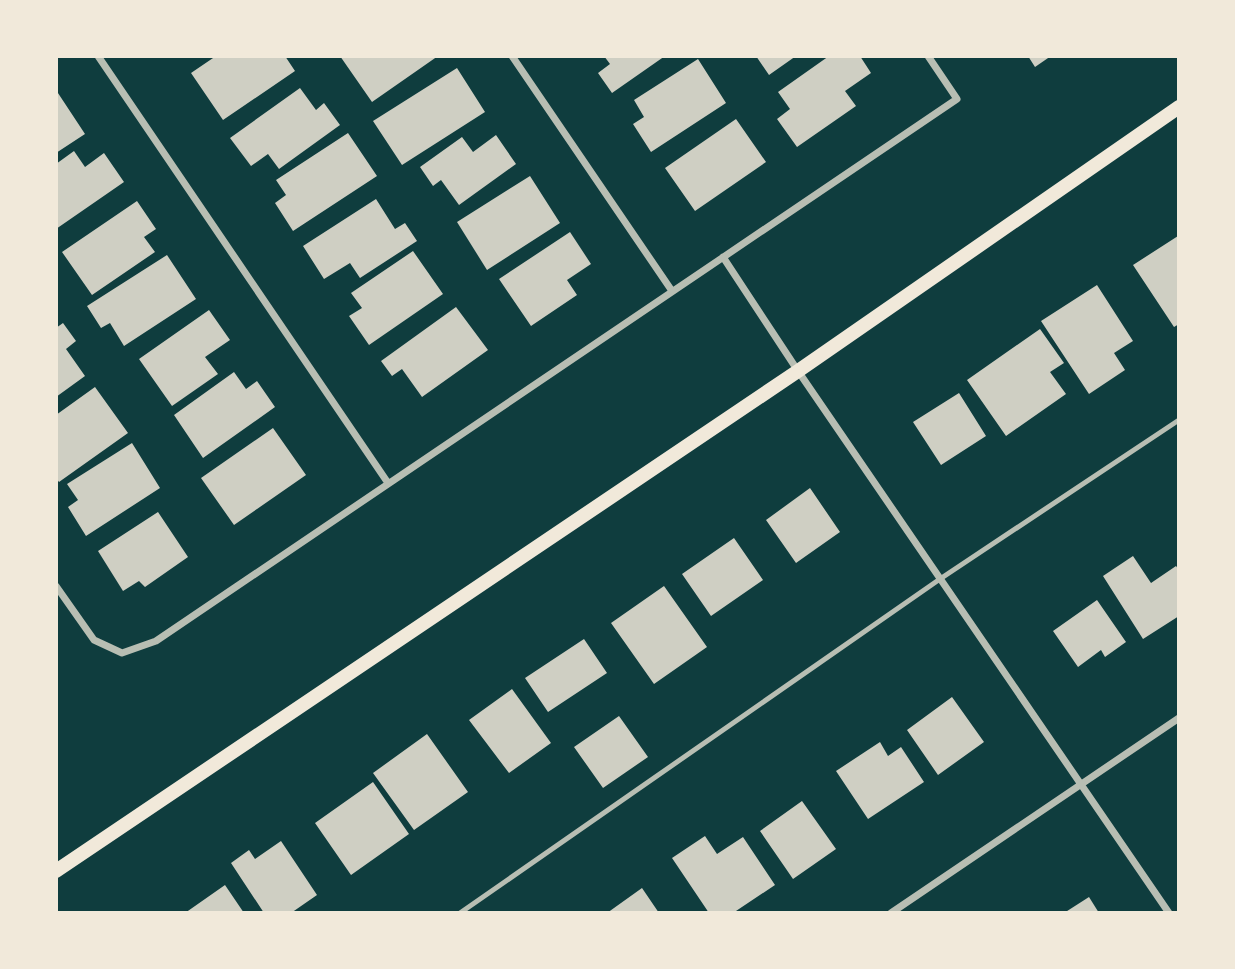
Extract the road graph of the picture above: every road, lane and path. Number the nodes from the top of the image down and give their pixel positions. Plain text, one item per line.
1 (98, 56) edge
2 (512, 56) edge
3 (928, 56) edge
4 (1179, 107) edge
5 (723, 257) junction
6 (672, 291) junction
7 (798, 372) junction
8 (1179, 420) edge
9 (388, 484) junction
10 (940, 579) junction
11 (56, 586) edge
12 (1179, 718) edge
13 (1081, 784) junction
14 (56, 871) edge
15 (460, 913) edge
16 (891, 913) edge
17 (1169, 913) edge

1 - 9 street
2 - 6 street
3 - 5 street
4 - 7 main road
5 - 6 street
5 - 7 street
6 - 9 street
7 - 10 street
7 - 14 main road
8 - 10 lane
9 - 11 street
10 - 13 street
10 - 15 lane
12 - 13 street
13 - 16 street
13 - 17 street

